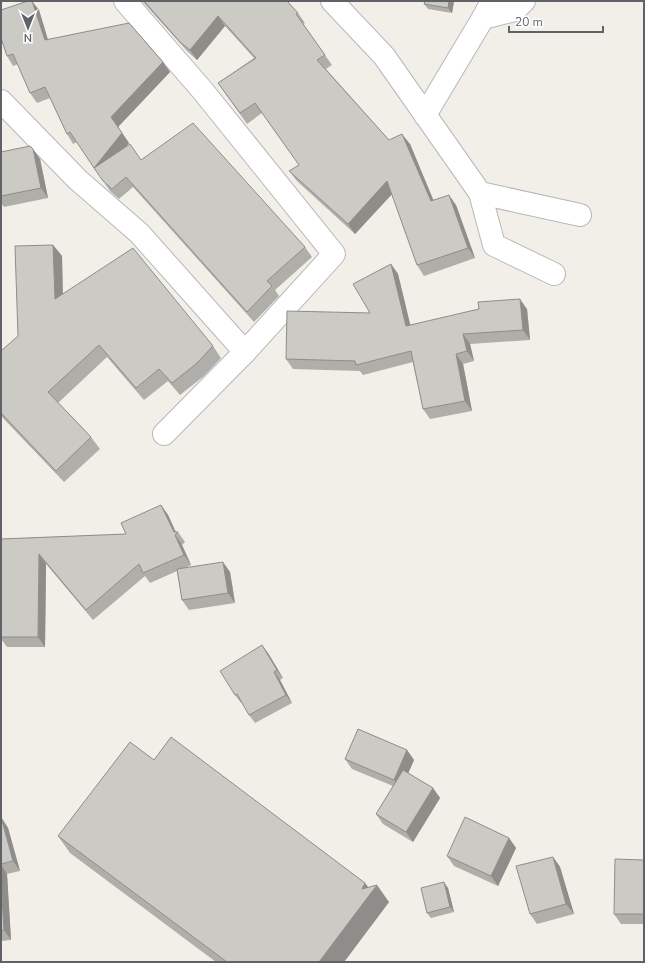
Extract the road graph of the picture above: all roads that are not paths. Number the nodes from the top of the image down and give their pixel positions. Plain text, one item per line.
1 (125, 1) edge
2 (332, 1) edge
3 (524, 1) edge
4 (488, 10) edge
5 (1, 102) edge
6 (426, 115) junction
7 (480, 193) junction
8 (580, 215) dead end
9 (554, 274) dead end
10 (245, 352) junction
11 (164, 434) dead end

1 - 10 street
2 - 6 street
3 - 4 street
4 - 6 street
5 - 10 street
6 - 7 street
7 - 8 street
7 - 9 street
10 - 11 street

